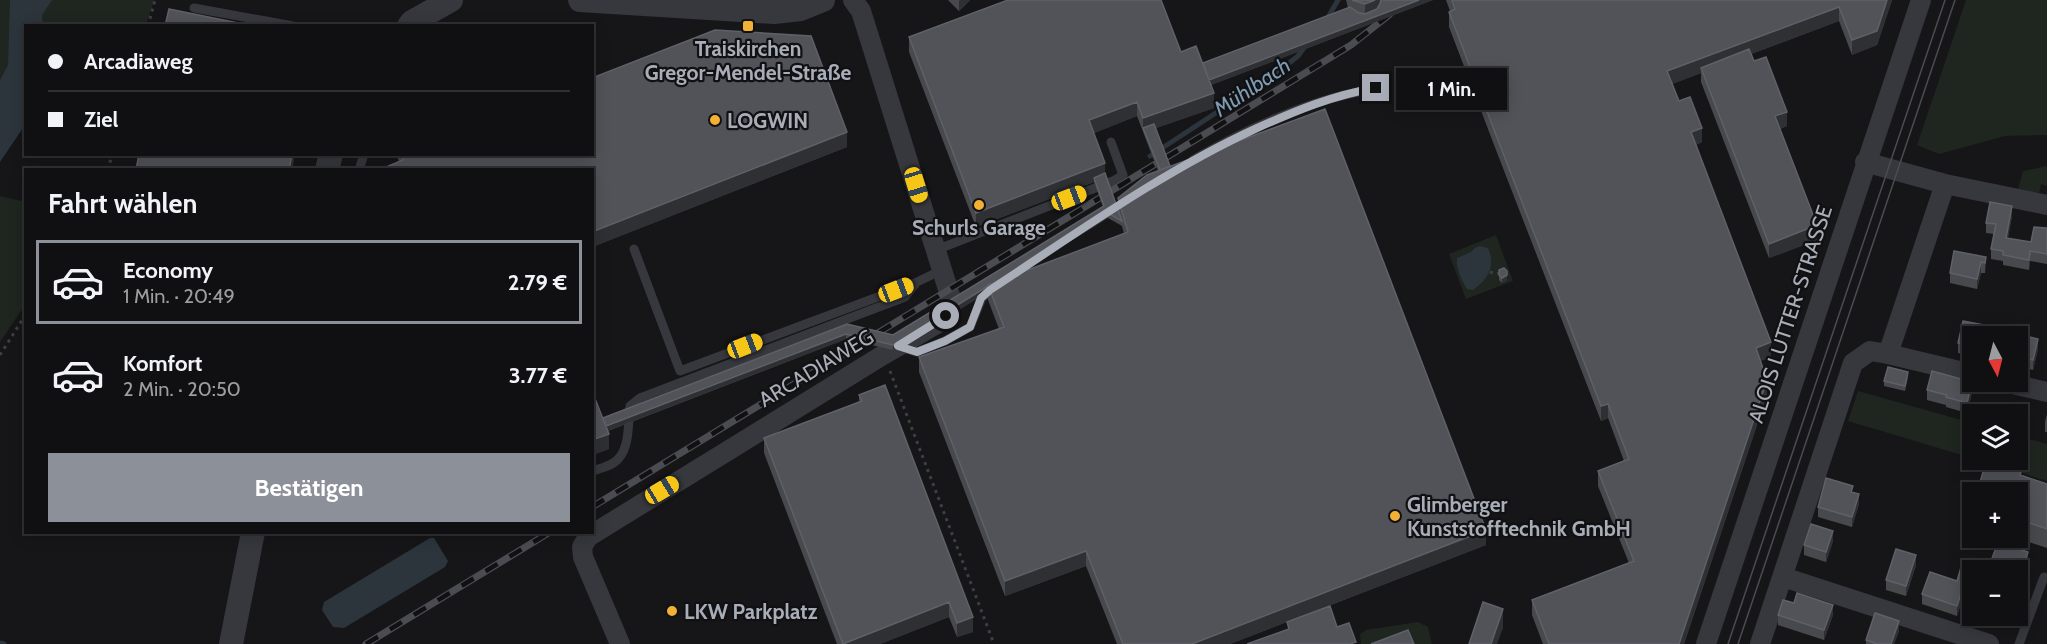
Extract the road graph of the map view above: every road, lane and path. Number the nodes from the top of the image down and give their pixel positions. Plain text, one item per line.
1 (155, 0) edge
2 (451, 0) edge
3 (580, 0) edge
4 (823, 0) edge
5 (854, 0) edge
6 (1921, 0) edge
7 (194, 8) dead end
8 (149, 24) edge
9 (282, 24) edge
10 (410, 24) edge
11 (1376, 88) dead end
12 (1111, 142) dead end
13 (1865, 162) junction
14 (1182, 167) edge
15 (1945, 184) junction
16 (2047, 205) edge
17 (634, 249) dead end
18 (936, 250) junction
19 (942, 270) junction
20 (1490, 272) dead end
21 (1510, 274) edge
22 (1010, 277) edge
23 (917, 282) junction
24 (24, 317) edge
25 (891, 350) junction
26 (1888, 354) junction
27 (0, 355) edge
28 (1962, 372) edge
29 (2028, 388) edge
30 (2047, 392) edge
31 (594, 470) edge
32 (594, 531) edge
33 (253, 534) edge
34 (591, 534) edge
35 (1783, 577) junction
36 (2044, 577) dead end
37 (1951, 639) edge
38 (231, 644) edge
39 (620, 644) edge
40 (994, 644) edge
41 (1706, 644) edge
42 (1760, 644) edge
43 (1989, 644) edge
44 (2019, 644) edge

1 - 8 path
2 - 10 street
3 - 4 street
5 - 18 street, ARCADIAWEG
6 - 13 street, ALOIS LUTTER-STRASSE
7 - 9 lane
11 - 14 lane
12 - 18 lane
13 - 15 street
13 - 41 street, ALOIS LUTTER-STRASSE
15 - 16 street
15 - 26 street
17 - 23 lane
18 - 19 street, ARCADIAWEG
19 - 23 lane
19 - 25 street, ARCADIAWEG
20 - 21 path
22 - 25 lane
23 - 31 lane
24 - 27 path
25 - 32 street, ARCADIAWEG
25 - 40 path
26 - 28 street
26 - 35 street
29 - 30 street
33 - 38 street
34 - 39 street, ARCADIAWEG
35 - 37 street
35 - 42 street
36 - 44 lane
37 - 43 street

